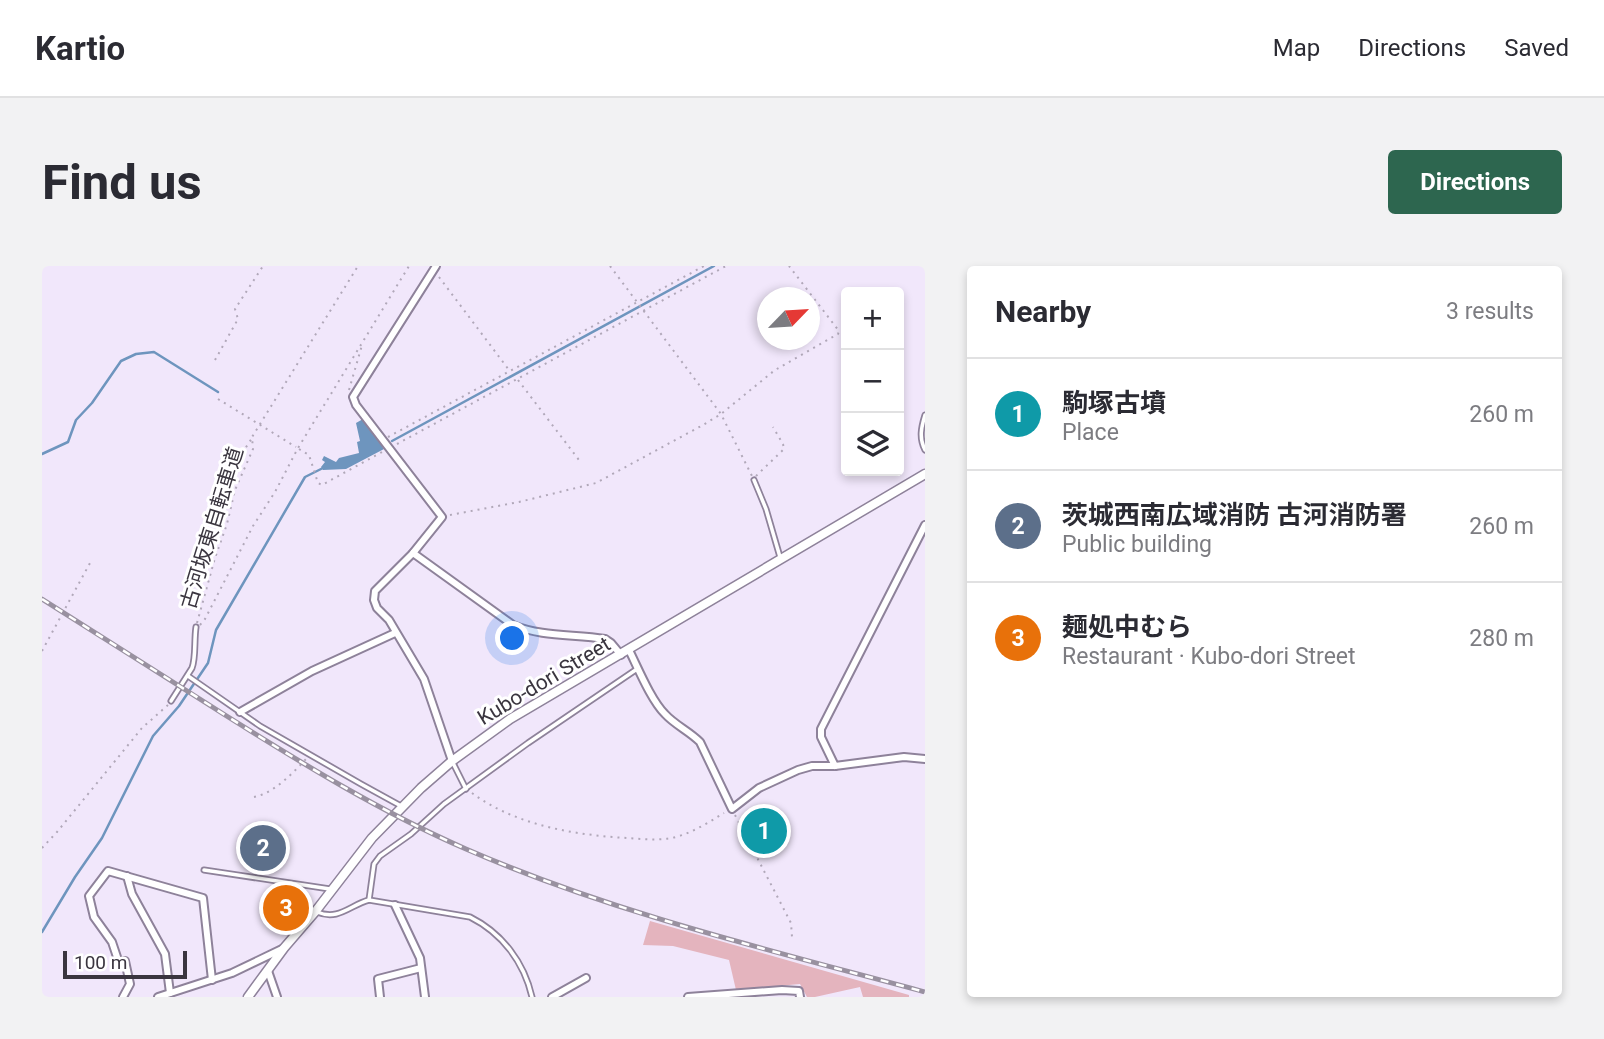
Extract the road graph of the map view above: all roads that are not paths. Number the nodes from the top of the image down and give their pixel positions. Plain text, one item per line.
1 (434, 268) edge
2 (925, 415) edge
3 (925, 450) edge
4 (925, 474) edge
5 (754, 480) road end
6 (925, 525) edge
7 (414, 553) junction
8 (781, 559) junction
9 (196, 627) road end
10 (395, 633) junction
11 (625, 652) junction
12 (637, 669) junction
13 (189, 677) junction
14 (171, 701) road end
15 (240, 712) junction
16 (925, 759) edge
17 (452, 761) junction
18 (835, 766) junction
19 (466, 789) junction
20 (403, 807) junction
21 (204, 870) dead end
22 (127, 876) junction
23 (333, 889) junction
24 (369, 900) junction
25 (395, 905) junction
26 (316, 912) junction
27 (284, 948) junction
28 (421, 968) junction
29 (268, 971) junction
30 (586, 978) dead end
31 (212, 980) junction
32 (170, 993) junction
33 (732, 995) edge
34 (123, 997) edge
35 (158, 997) edge
36 (248, 997) edge
37 (277, 997) edge
38 (380, 997) edge
39 (425, 997) edge
40 (532, 997) edge
41 (552, 997) edge
42 (688, 997) edge
43 (800, 997) edge

1 - 7 street
2 - 3 lane
4 - 8 street, Kubo-dori Street
5 - 8 lane
6 - 18 street
7 - 10 street
7 - 11 street
8 - 11 street, Kubo-dori Street
9 - 13 lane
10 - 15 street
10 - 17 street
11 - 12 street
11 - 17 street, Kubo-dori Street
12 - 18 street
12 - 19 lane
13 - 14 lane
13 - 15 lane
15 - 20 lane
16 - 18 street
17 - 19 lane
17 - 20 street, Kubo-dori Street
19 - 24 lane
20 - 23 street, Kubo-dori Street
21 - 23 lane
22 - 31 street
22 - 32 street
22 - 34 street
23 - 26 street, Kubo-dori Street
24 - 25 lane
24 - 26 lane
25 - 28 street
25 - 40 lane
26 - 27 street, Kubo-dori Street
27 - 29 street, Kubo-dori Street
27 - 31 street
28 - 38 street
28 - 39 street
29 - 36 street, Kubo-dori Street
29 - 37 street
30 - 41 street
31 - 32 street
32 - 35 street
33 - 42 street
33 - 43 street

